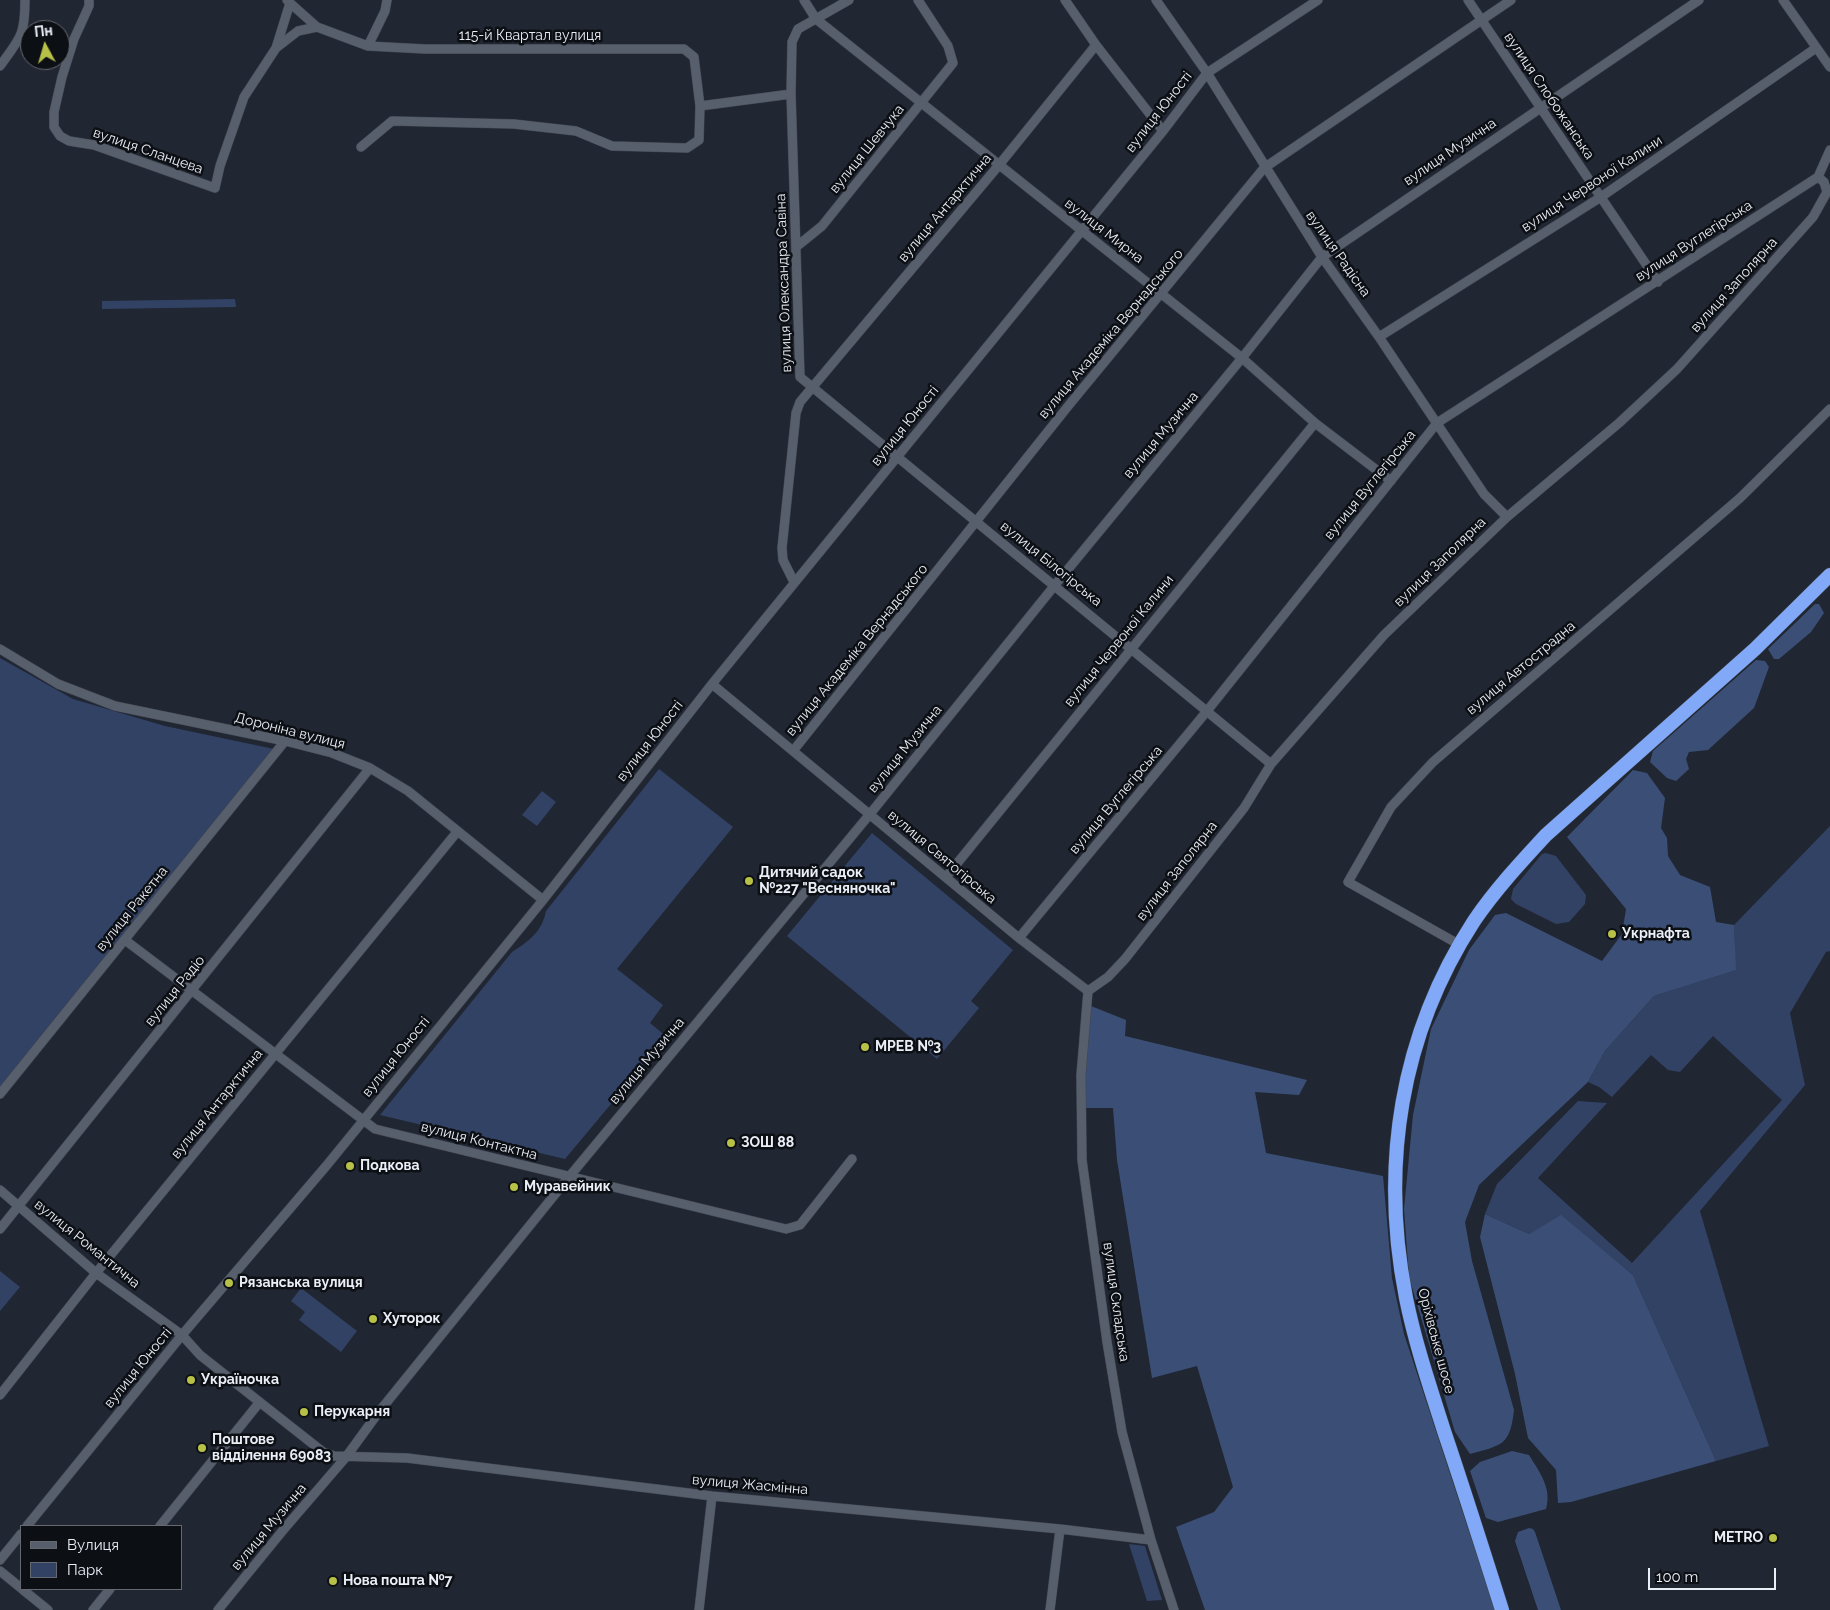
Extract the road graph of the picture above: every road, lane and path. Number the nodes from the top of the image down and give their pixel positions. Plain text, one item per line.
1 (26, 0) edge
2 (89, 0) edge
3 (387, 0) edge
4 (804, 0) edge
5 (849, 0) edge
6 (918, 0) edge
7 (1065, 0) edge
8 (1156, 0) edge
9 (1318, 0) edge
10 (1468, 0) edge
11 (1511, 0) edge
12 (1699, 0) edge
13 (1783, 0) edge
14 (288, 1) edge
15 (816, 19) junction
16 (1481, 20) junction
17 (317, 27) junction
18 (1096, 45) junction
19 (368, 46) junction
20 (276, 48) junction
21 (1816, 48) junction
22 (0, 66) edge
23 (1830, 68) edge
24 (1207, 74) junction
25 (791, 94) junction
26 (923, 102) junction
27 (700, 106) junction
28 (1540, 107) junction
29 (1163, 131) junction
30 (361, 147) dead end
31 (1830, 150) edge
32 (999, 165) junction
33 (1264, 168) junction
34 (1818, 177) junction
35 (1601, 197) junction
36 (1081, 231) junction
37 (796, 247) junction
38 (1322, 257) junction
39 (1658, 282) junction
40 (1162, 294) junction
41 (1379, 336) junction
42 (1242, 358) junction
43 (812, 387) junction
44 (1830, 409) edge
45 (1315, 423) junction
46 (1437, 423) junction
47 (898, 457) junction
48 (1392, 481) junction
49 (1507, 517) junction
50 (977, 522) junction
51 (1830, 575) edge
52 (794, 582) junction
53 (1055, 585) junction
54 (1131, 648) junction
55 (0, 649) edge
56 (712, 684) junction
57 (1207, 711) junction
58 (285, 741) junction
59 (793, 751) junction
60 (1271, 764) junction
61 (370, 768) junction
62 (870, 814) junction
63 (457, 832) junction
64 (946, 877) junction
65 (543, 900) junction
66 (1019, 938) junction
67 (125, 940) junction
68 (1460, 945) junction
69 (1088, 991) junction
70 (192, 992) junction
71 (275, 1054) junction
72 (0, 1094) edge
73 (362, 1121) junction
74 (852, 1159) dead end
75 (569, 1176) junction
76 (0, 1190) edge
77 (19, 1206) junction
78 (0, 1229) edge
79 (96, 1273) junction
80 (182, 1335) junction
81 (0, 1394) edge
82 (259, 1402) junction
83 (346, 1457) junction
84 (712, 1496) junction
85 (28, 1525) edge
86 (161, 1525) edge
87 (1060, 1529) junction
88 (20, 1535) edge
89 (1151, 1540) junction
90 (0, 1560) edge
91 (0, 1570) edge
92 (20, 1586) edge
93 (24, 1590) edge
94 (109, 1590) edge
95 (48, 1610) edge
96 (93, 1610) edge
97 (218, 1610) edge
98 (699, 1610) edge
99 (1050, 1610) edge
100 (1174, 1610) edge
101 (1502, 1610) edge

1 - 22 street
2 - 20 street, вулиця Сланцева
3 - 19 street
4 - 15 street, вулиця Мирна
5 - 15 street, вулиця Олександра Савіна
6 - 26 street, вулиця Шевчука
7 - 18 street
8 - 24 street, вулиця Радісна
9 - 24 street, вулиця Юності
10 - 16 street, вулиця Слобожанська
11 - 16 street, вулиця Академіка Вернадського
12 - 28 street, вулиця Музична
13 - 21 street
14 - 17 street, 115-й Квартал вулиця
14 - 20 street, вулиця Сланцева
15 - 25 street, вулиця Олександра Савіна
15 - 26 street, вулиця Мирна
16 - 28 street, вулиця Слобожанська
16 - 33 street, вулиця Академіка Вернадського
17 - 19 street, 115-й Квартал вулиця
17 - 20 street
18 - 29 street
18 - 32 street, вулиця Антарктична
19 - 27 street, 115-й Квартал вулиця
21 - 23 street
21 - 35 street, вулиця Червоної Калини
24 - 29 street, вулиця Юності
24 - 33 street, вулиця Радісна
25 - 27 street
25 - 37 street, вулиця Олександра Савіна
26 - 32 street, вулиця Мирна
26 - 37 street, вулиця Шевчука
27 - 30 street, 115-й Квартал вулиця
28 - 35 street, вулиця Слобожанська
28 - 38 street, вулиця Музична
29 - 36 street, вулиця Юності
31 - 34 street
32 - 36 street, вулиця Мирна
32 - 43 street, вулиця Антарктична
33 - 38 street, вулиця Радісна
33 - 40 street, вулиця Академіка Вернадського
34 - 39 street, вулиця Вуглегірська
34 - 49 street, вулиця Заполярна
35 - 39 street, вулиця Слобожанська
35 - 41 street, вулиця Червоної Калини
36 - 40 street, вулиця Мирна
36 - 47 street, вулиця Юності
37 - 43 street, вулиця Олександра Савіна
38 - 41 street, вулиця Радісна
38 - 42 street, вулиця Музична
39 - 46 street, вулиця Вуглегірська
40 - 42 street, вулиця Мирна
40 - 50 street, вулиця Академіка Вернадського
41 - 46 street, вулиця Радісна
42 - 45 street, вулиця Мирна
42 - 53 street, вулиця Музична
43 - 47 street, вулиця Білогірська
43 - 52 street
44 - 68 street, вулиця Автострадна
45 - 48 street, вулиця Мирна
45 - 54 street, вулиця Червоної Калини
46 - 48 street, вулиця Вуглегірська
46 - 49 street, вулиця Радісна
47 - 50 street, вулиця Білогірська
47 - 52 street, вулиця Юності
48 - 57 street, вулиця Вуглегірська
49 - 60 street, вулиця Заполярна
50 - 53 street, вулиця Білогірська
50 - 59 street, вулиця Академіка Вернадського
51 - 68 highway, Оріхівське шосе
52 - 56 street, вулиця Юності
53 - 54 street, вулиця Білогірська
53 - 62 street, вулиця Музична
54 - 57 street, вулиця Білогірська
54 - 64 street, вулиця Червоної Калини
55 - 58 street, Дороніна вулиця
56 - 59 street, вулиця Святогірська
56 - 65 street, вулиця Юності
57 - 60 street, вулиця Білогірська
57 - 66 street, вулиця Вуглегірська
58 - 61 street, Дороніна вулиця
58 - 67 street, вулиця Ракетна
59 - 62 street, вулиця Святогірська
60 - 69 street, вулиця Заполярна
61 - 63 street, Дороніна вулиця
61 - 70 street, вулиця Радіо
62 - 64 street, вулиця Святогірська
62 - 75 street, вулиця Музична
63 - 65 street, Дороніна вулиця
63 - 71 street, вулиця Антарктична
64 - 66 street, вулиця Святогірська
65 - 73 street, вулиця Юності
66 - 69 street, вулиця Святогірська
67 - 70 street, вулиця Контактна
67 - 72 street, вулиця Ракетна
68 - 101 highway, Оріхівське шосе
69 - 89 street, вулиця Складська
70 - 71 street, вулиця Контактна
70 - 77 street, вулиця Радіо
71 - 73 street, вулиця Контактна
71 - 79 street, вулиця Антарктична
73 - 75 street, вулиця Контактна
73 - 80 street, вулиця Юності
74 - 75 street, вулиця Контактна
75 - 83 street, вулиця Музична
76 - 77 street, вулиця Романтична
77 - 78 street, вулиця Радіо
77 - 79 street, вулиця Романтична
79 - 80 street, вулиця Романтична
79 - 81 street, вулиця Антарктична
80 - 82 street, вулиця Романтична
80 - 85 street, вулиця Юності
82 - 83 street, вулиця Жасмінна
82 - 86 street
83 - 84 street, вулиця Жасмінна
83 - 97 street, вулиця Музична
84 - 87 street, вулиця Жасмінна
84 - 98 street
87 - 89 street, вулиця Жасмінна
87 - 99 street
88 - 90 street
89 - 100 street, вулиця Складська
91 - 92 street
93 - 95 street
94 - 96 street

